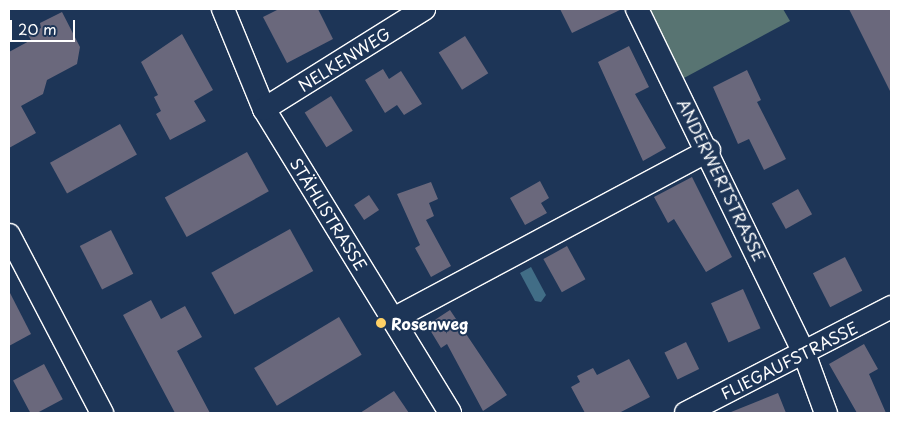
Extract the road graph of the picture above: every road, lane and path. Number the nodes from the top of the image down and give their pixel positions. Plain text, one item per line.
1 (223, 9) edge
2 (424, 9) edge
3 (637, 9) edge
4 (264, 109) junction
5 (708, 150) junction
6 (9, 235) edge
7 (891, 307) edge
8 (395, 318) junction
9 (804, 353) junction
10 (102, 413) edge
11 (450, 413) edge
12 (686, 413) edge
13 (826, 413) edge

1 - 4 street, STÄHLISTRASSE
2 - 4 street, NELKENWEG
3 - 5 street, ANDERWERTSTRASSE
4 - 8 street, STÄHLISTRASSE
5 - 8 street
5 - 9 street, ANDERWERTSTRASSE
6 - 10 street
7 - 9 street, FLIEGAUFSTRASSE
8 - 11 street, STÄHLISTRASSE
9 - 12 street, FLIEGAUFSTRASSE
9 - 13 street, ANDERWERTSTRASSE

